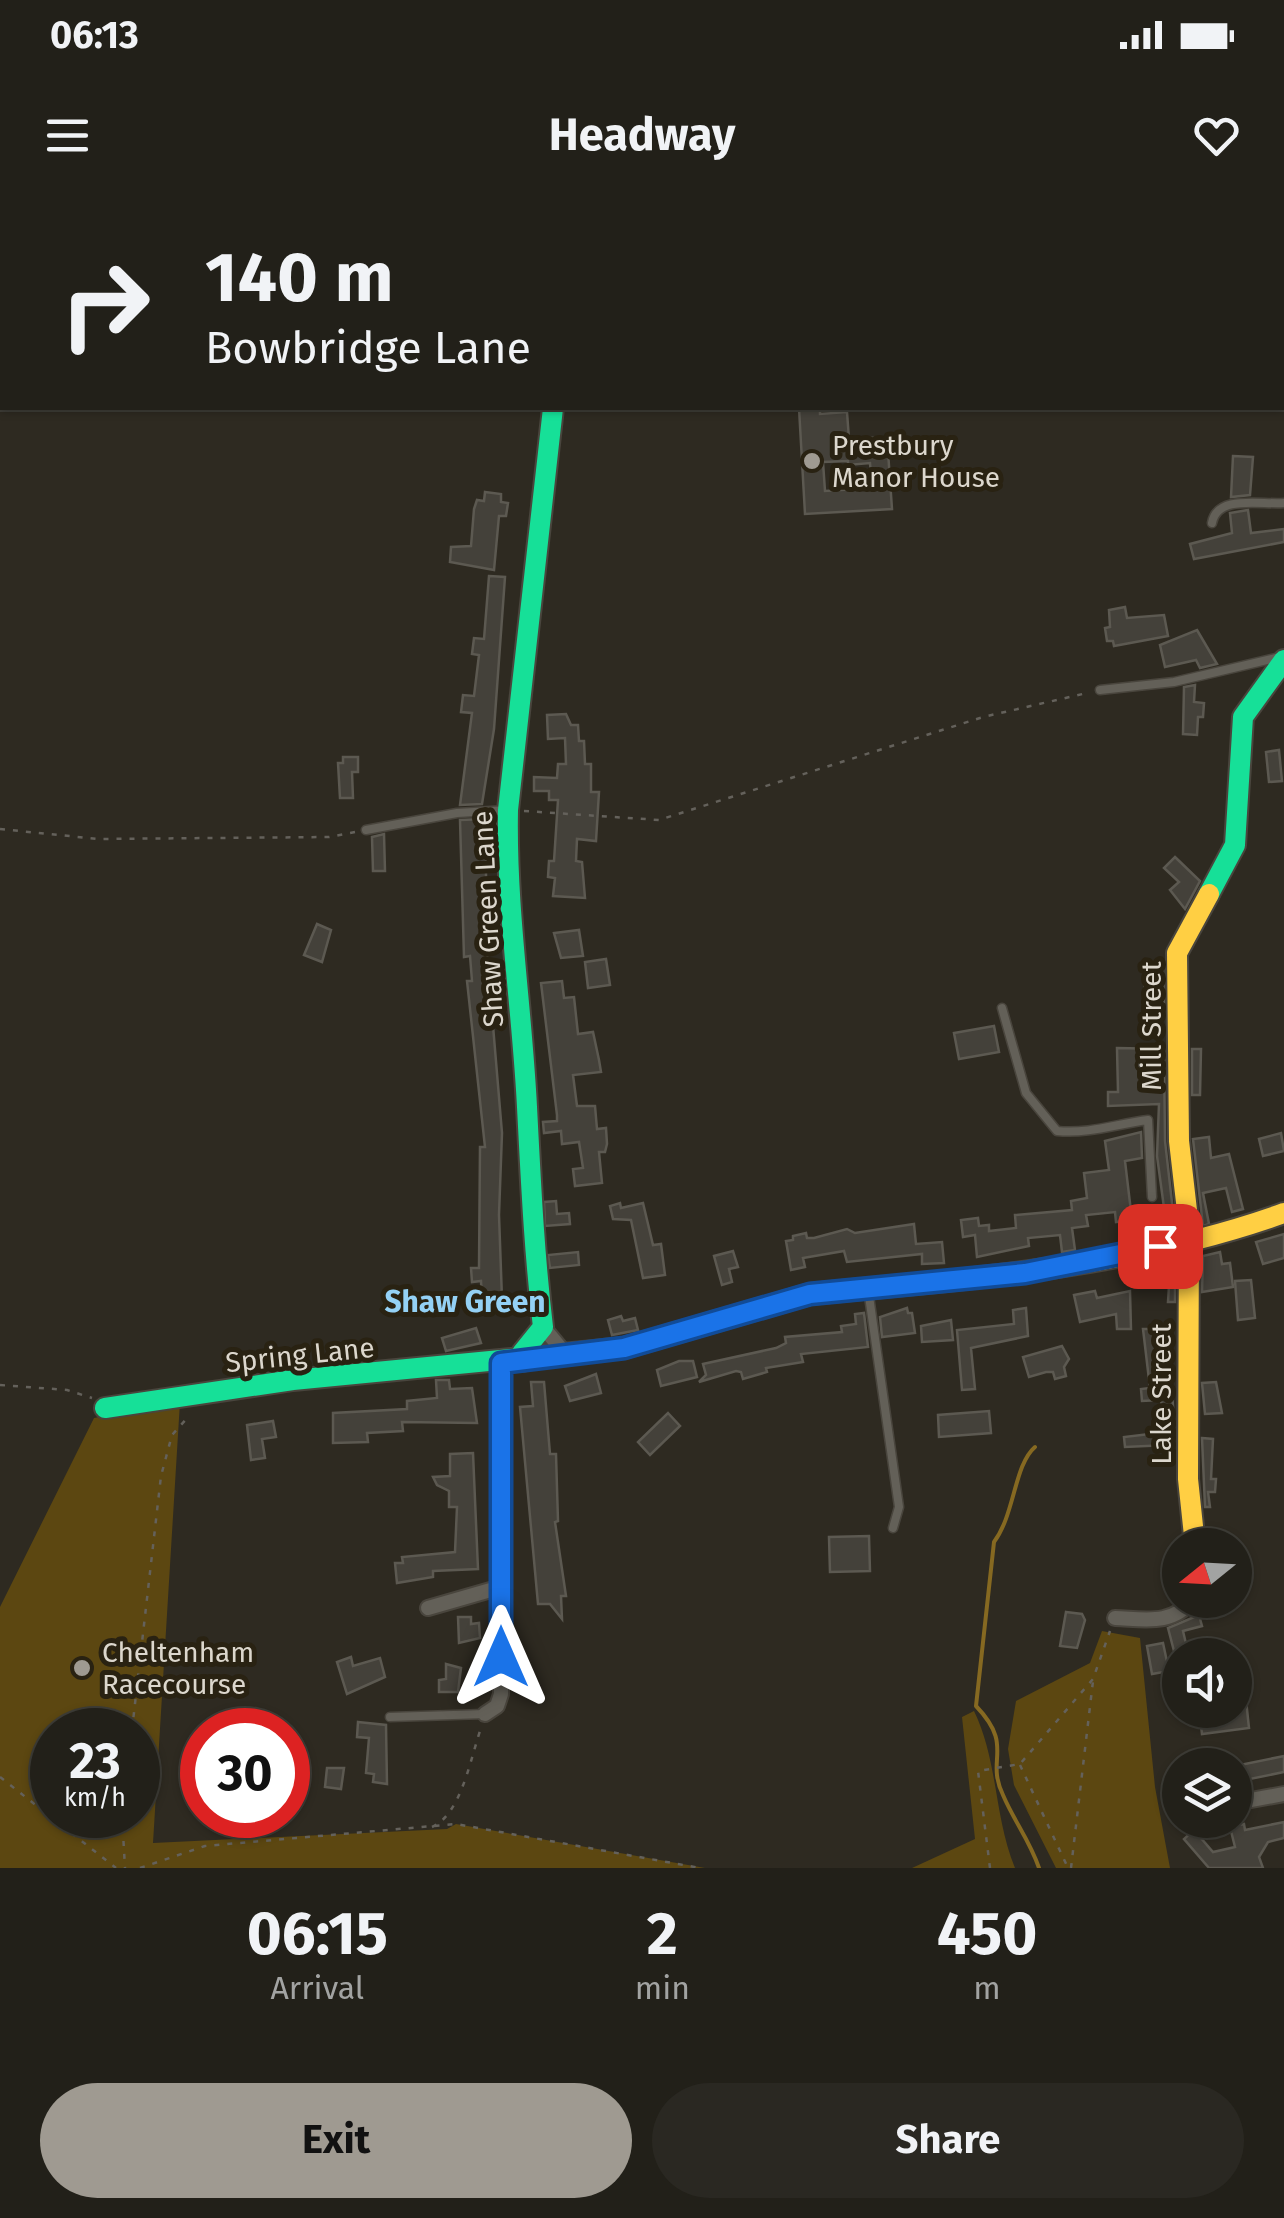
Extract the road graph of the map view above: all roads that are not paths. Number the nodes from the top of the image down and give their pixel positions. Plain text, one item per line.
1 (553, 410) edge
2 (1284, 504) edge
3 (1212, 524) dead end
4 (1284, 658) edge
5 (1100, 690) road end
6 (508, 810) junction
7 (366, 830) road end
8 (1002, 1008) dead end
9 (1179, 1140) junction
10 (1150, 1141) junction
11 (1152, 1198) dead end
12 (1284, 1213) edge
13 (1188, 1242) junction
14 (868, 1290) junction
15 (543, 1327) junction
16 (567, 1356) junction
17 (511, 1362) junction
18 (105, 1408) road end
19 (893, 1528) dead end
20 (1193, 1528) edge
21 (501, 1588) junction
22 (428, 1608) dead end
23 (1115, 1618) road end
24 (1168, 1618) edge
25 (485, 1714) joint
26 (390, 1717) dead end
27 (1284, 1794) edge
28 (1252, 1800) edge

1 - 6 street, Shaw Green Lane
2 - 3 lane
4 - 5 lane
4 - 9 street, Mill Street
6 - 7 lane
6 - 15 street, Shaw Green Lane
8 - 10 lane
9 - 10 lane
9 - 13 street, Mill Street
10 - 11 lane
12 - 13 street, Spring Lane
13 - 14 street, Spring Lane
13 - 20 street, Lake Street
14 - 16 street, Spring Lane
14 - 19 lane
15 - 16 street
15 - 17 street
16 - 17 street, Spring Lane
17 - 18 street, Spring Lane
17 - 21 street
21 - 22 street
21 - 25 street
23 - 24 street
25 - 26 lane
27 - 28 street

